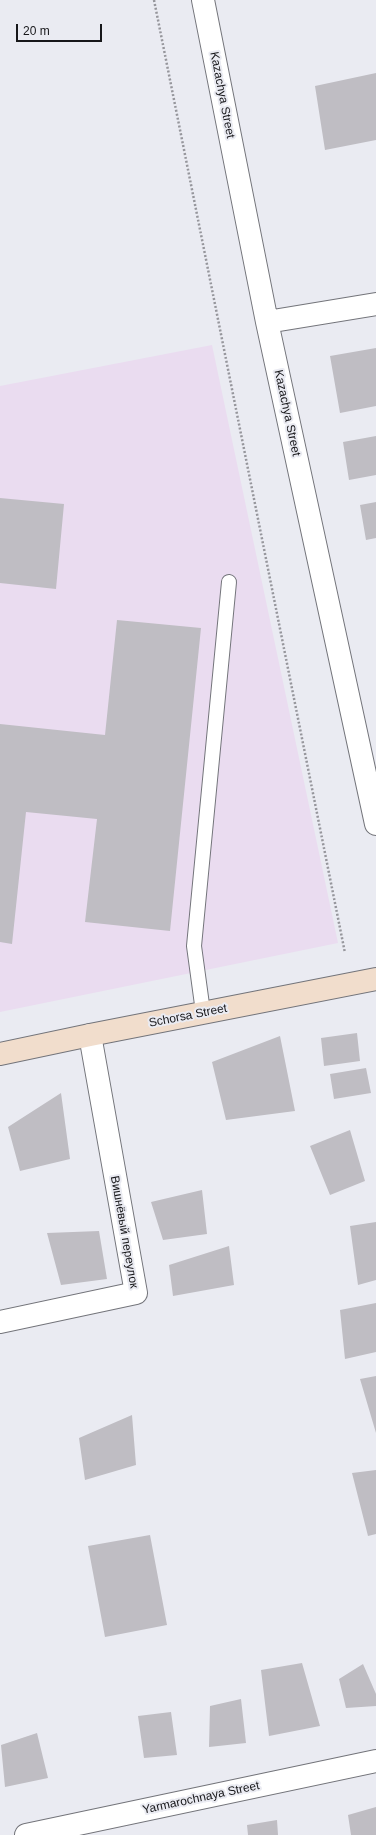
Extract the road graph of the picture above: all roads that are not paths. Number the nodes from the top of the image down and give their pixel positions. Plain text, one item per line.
1 (204, 0) edge
2 (376, 304) edge
3 (267, 322) junction
4 (229, 582) dead end
5 (376, 824) edge
6 (376, 979) edge
7 (203, 1012) junction
8 (90, 1034) junction
9 (0, 1054) edge
10 (0, 1322) edge
11 (376, 1761) edge
12 (26, 1835) edge

1 - 3 street, Kazachya Street
2 - 3 street
3 - 5 street, Kazachya Street
4 - 7 lane
6 - 7 street, Schorsa Street
7 - 8 street, Schorsa Street
8 - 9 street, Schorsa Street
8 - 10 street, Вишнёвый переулок
11 - 12 street, Yarmarochnaya Street

